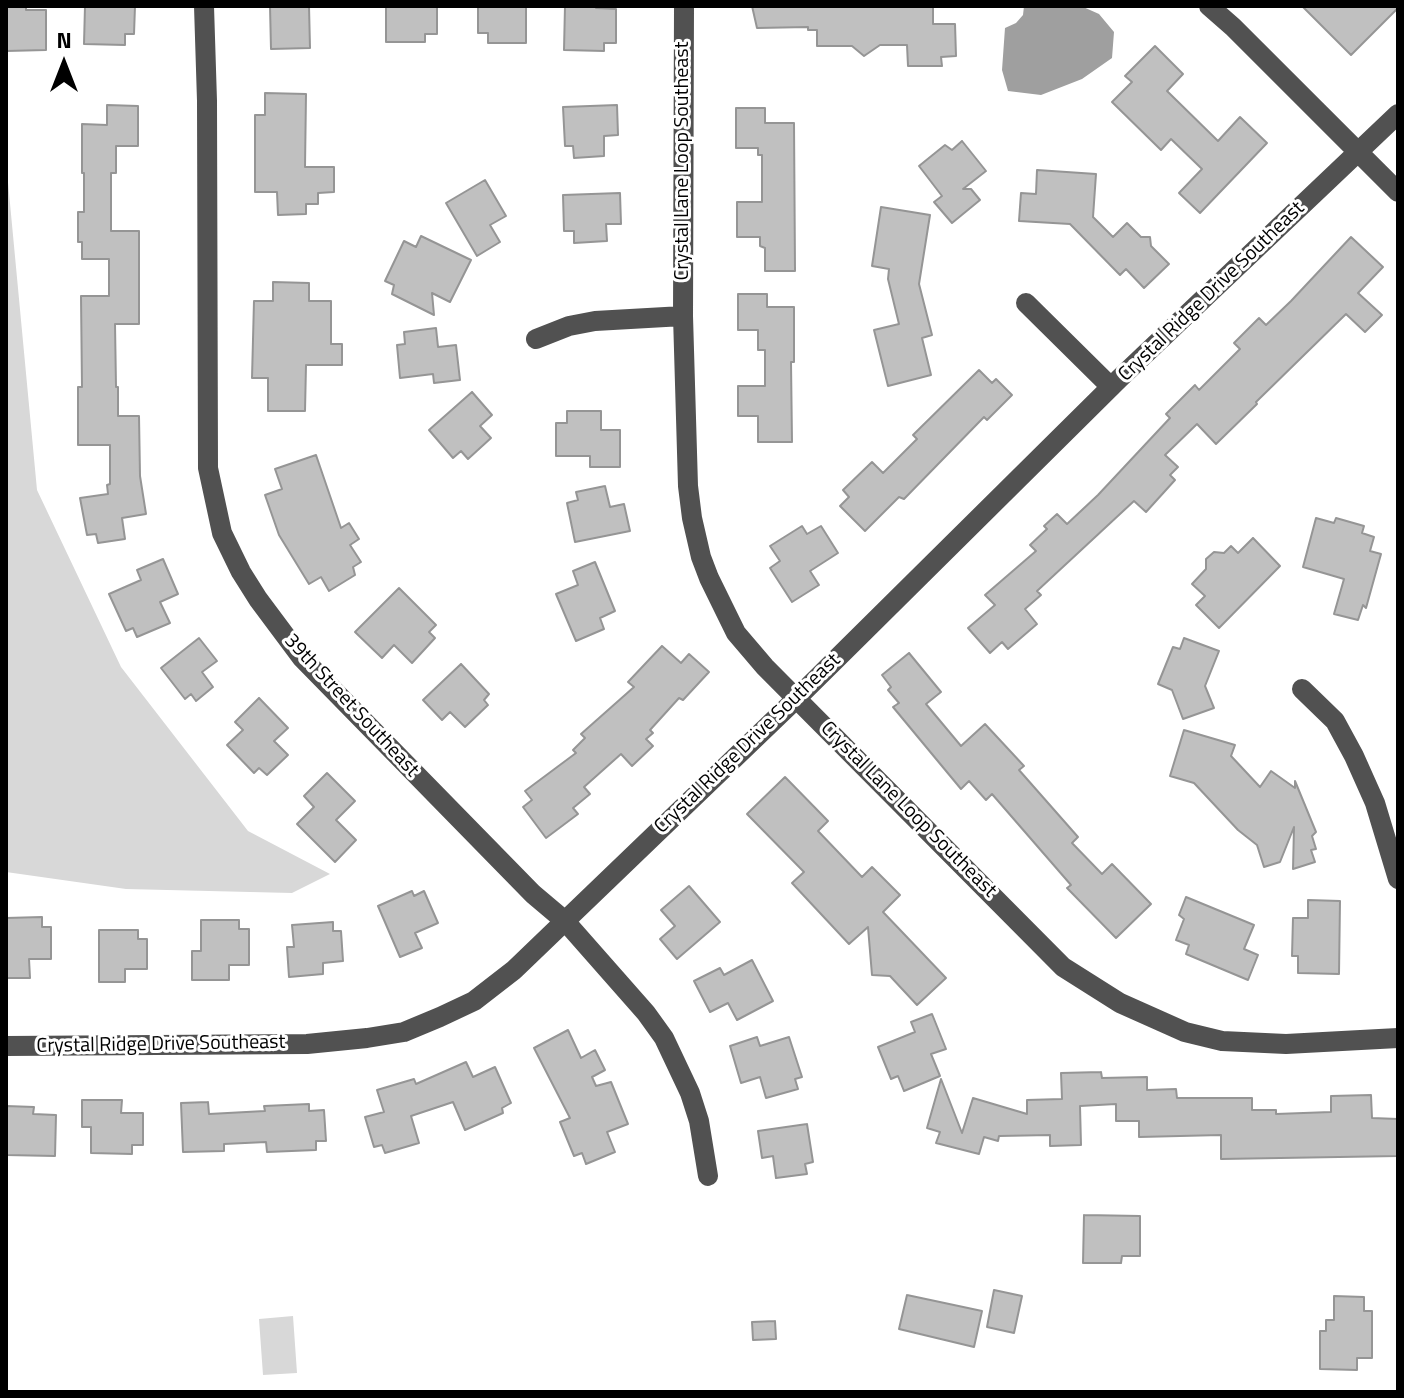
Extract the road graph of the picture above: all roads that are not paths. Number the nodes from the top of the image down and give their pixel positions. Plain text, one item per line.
1 (204, 6) edge
2 (684, 6) edge
3 (1209, 6) edge
4 (1398, 114) edge
5 (1358, 152) junction
6 (1398, 192) edge
7 (1026, 303) dead end
8 (683, 316) junction
9 (536, 339) dead end
10 (1111, 387) junction
11 (1302, 689) dead end
12 (797, 698) junction
13 (1398, 879) edge
14 (565, 921) junction
15 (1398, 1038) edge
16 (6, 1046) edge
17 (708, 1176) dead end

1 - 14 street, 39th Street Southeast
2 - 8 street, Crystal Lane Loop Southeast
3 - 5 street
4 - 5 street, Crystal Ridge Drive Southeast
5 - 6 street
5 - 10 street, Crystal Ridge Drive Southeast
7 - 10 street
8 - 9 street
8 - 12 street, Crystal Lane Loop Southeast
10 - 12 street, Crystal Ridge Drive Southeast
11 - 13 street
12 - 14 street, Crystal Ridge Drive Southeast
12 - 15 street, Crystal Lane Loop Southeast
14 - 16 street, Crystal Ridge Drive Southeast
14 - 17 street, 39th Street Southeast

